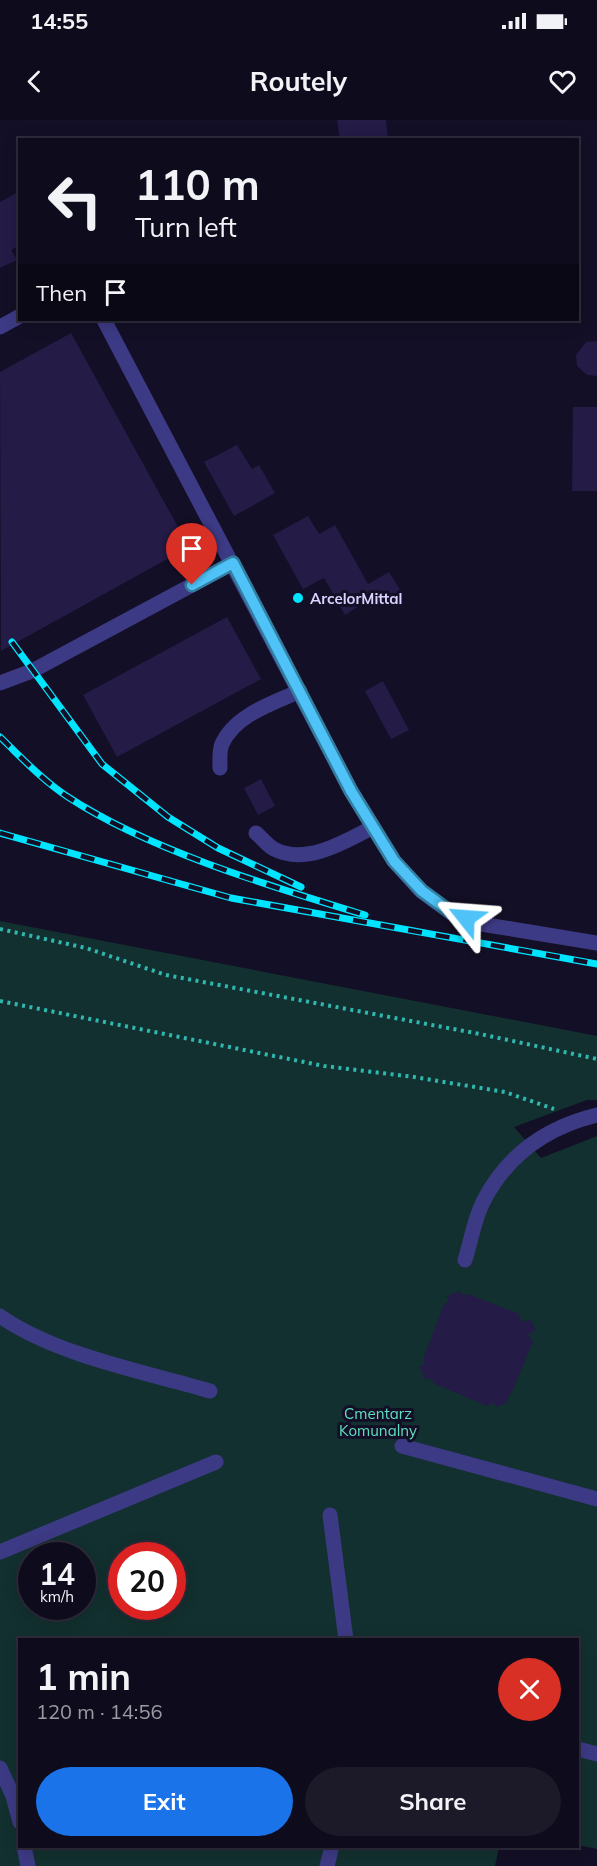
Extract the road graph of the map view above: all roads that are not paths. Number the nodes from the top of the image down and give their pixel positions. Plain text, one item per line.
1 (18, 317) edge
2 (105, 321) edge
3 (0, 327) edge
4 (233, 563) junction
5 (0, 683) edge
6 (300, 691) junction
7 (220, 768) dead end
8 (373, 827) junction
9 (256, 833) dead end
10 (597, 943) edge
11 (590, 1116) edge
12 (465, 1260) dead end
13 (0, 1316) edge
14 (210, 1391) dead end
15 (402, 1446) dead end
16 (216, 1462) dead end
17 (597, 1499) edge
18 (330, 1515) dead end
19 (0, 1552) edge
20 (346, 1638) edge
21 (579, 1749) edge
22 (597, 1754) edge
23 (0, 1768) edge
24 (16, 1796) edge
25 (24, 1848) edge
26 (332, 1848) edge
27 (28, 1866) edge
28 (327, 1866) edge

1 - 3 street
2 - 4 street
4 - 5 street
4 - 6 street
6 - 7 street
6 - 8 street
8 - 9 street
8 - 10 street
11 - 12 street
13 - 14 street
15 - 17 street
16 - 19 street
18 - 20 street
21 - 22 street
23 - 24 street
25 - 27 street
26 - 28 street

